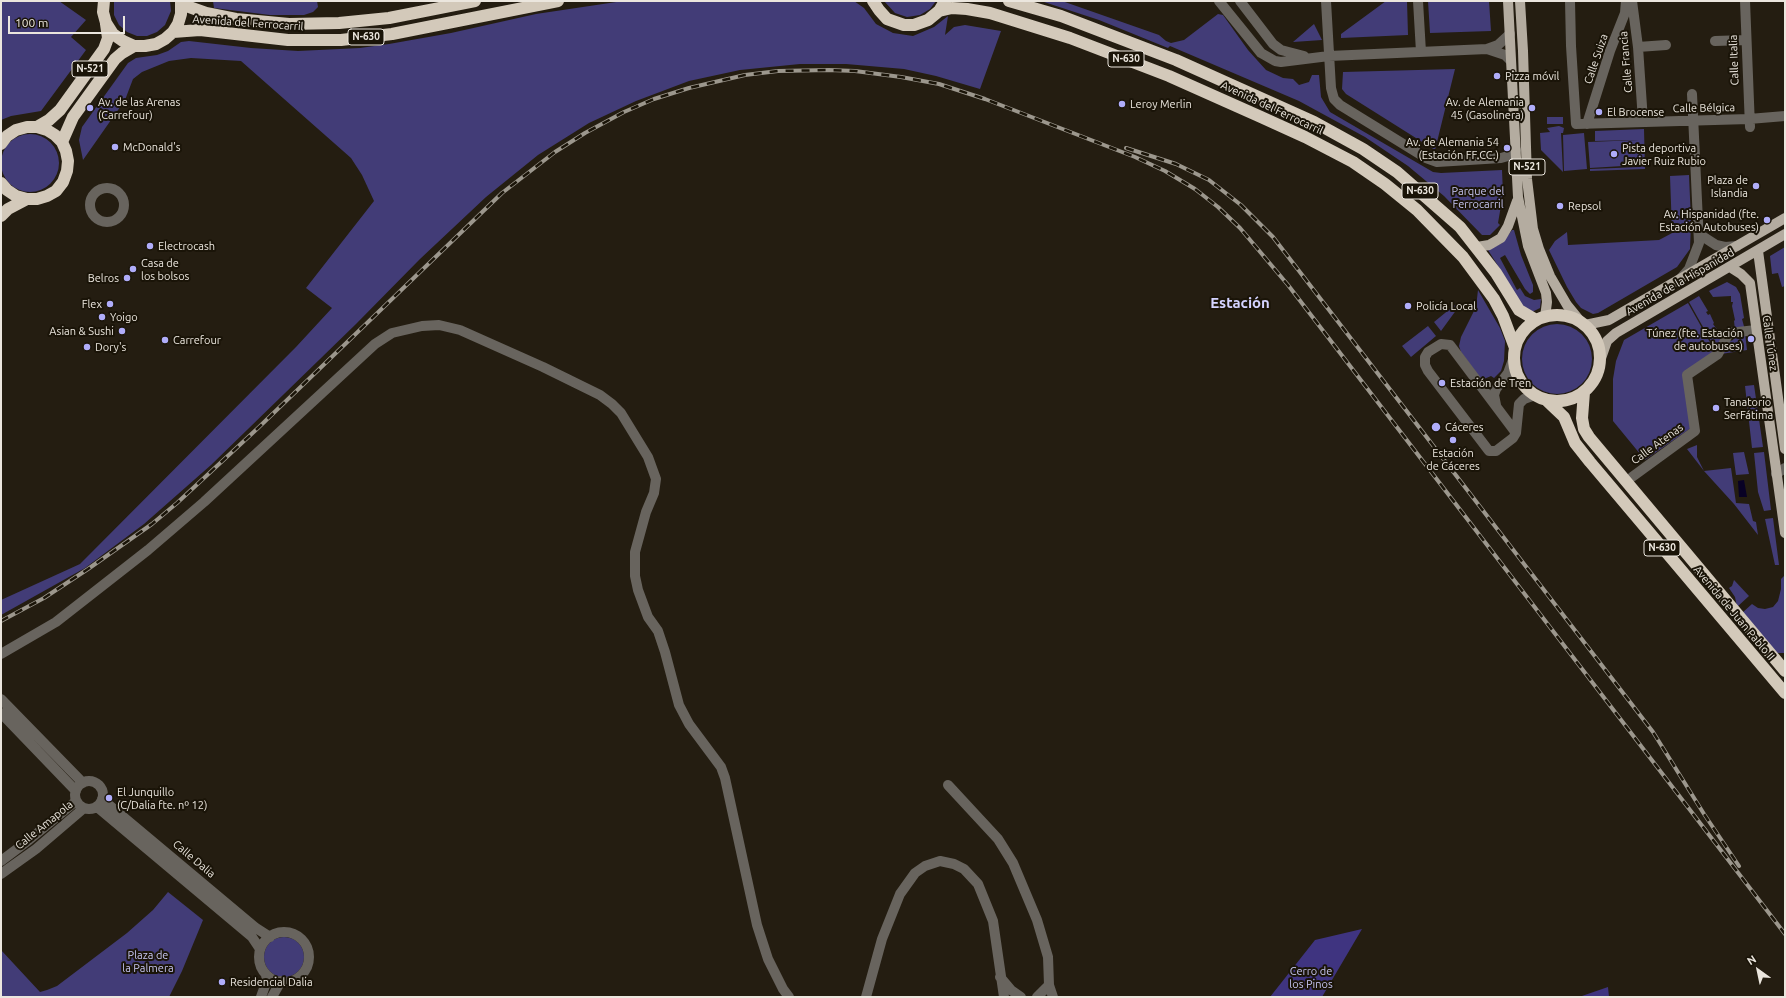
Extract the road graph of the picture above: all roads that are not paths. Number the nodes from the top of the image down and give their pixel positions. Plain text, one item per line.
1 (104, 1) edge
2 (475, 1) edge
3 (558, 1) edge
4 (1009, 1) edge
5 (1219, 1) edge
6 (1240, 1) edge
7 (1326, 1) edge
8 (1418, 1) edge
9 (1508, 1) edge
10 (1520, 1) edge
11 (1570, 1) edge
12 (1626, 1) edge
13 (1632, 1) edge
14 (1745, 1) edge
15 (181, 2) edge
16 (874, 4) edge
17 (942, 6) edge
18 (106, 23) junction
19 (172, 32) junction
20 (1510, 34) junction
21 (1745, 40) junction
22 (1715, 41) dead end
23 (1273, 44) junction
24 (1666, 45) dead end
25 (134, 46) junction
26 (1638, 46) junction
27 (1487, 49) junction
28 (1420, 52) junction
29 (1261, 53) junction
30 (1329, 56) junction
31 (1307, 57) junction
32 (1511, 61) junction
33 (1692, 94) dead end
34 (1785, 116) edge
35 (1643, 121) junction
36 (1694, 121) junction
37 (1749, 123) junction
38 (1587, 124) junction
39 (37, 127) junction
40 (3, 139) edge
41 (62, 142) junction
42 (1516, 150) junction
43 (1, 183) edge
44 (1518, 197) junction
45 (27, 199) junction
46 (1, 216) edge
47 (1785, 218) edge
48 (1699, 234) junction
49 (1785, 234) edge
50 (1738, 246) junction
51 (1477, 247) junction
52 (1758, 251) junction
53 (1730, 268) junction
54 (1680, 279) junction
55 (1764, 298) junction
56 (1752, 300) junction
57 (1541, 319) junction
58 (1583, 323) junction
59 (1756, 330) junction
60 (1515, 353) junction
61 (1600, 360) junction
62 (1476, 379) junction
63 (1498, 384) junction
64 (1584, 392) junction
65 (1540, 397) junction
66 (1518, 409) junction
67 (1499, 410) junction
68 (1516, 433) junction
69 (1785, 449) edge
70 (1785, 468) edge
71 (1776, 474) junction
72 (1632, 477) dead end
73 (1785, 533) edge
74 (1, 654) edge
75 (1780, 659) edge
76 (1785, 671) edge
77 (1785, 693) edge
78 (1, 699) edge
79 (1, 713) edge
80 (83, 782) junction
81 (948, 785) dead end
82 (78, 800) junction
83 (100, 803) junction
84 (1, 860) edge
85 (1, 874) edge
86 (270, 936) junction
87 (260, 949) junction
88 (266, 975) junction
89 (1000, 978) junction
90 (281, 981) junction
91 (1049, 985) junction
92 (261, 997) edge
93 (272, 997) edge
94 (790, 997) edge
95 (866, 997) edge
96 (1004, 997) edge
97 (1021, 997) edge
98 (1037, 997) edge
99 (1053, 997) edge

1 - 18 highway
2 - 15 highway, Avenida del Ferrocarril / N-630
3 - 19 highway, Avenida del Ferrocarril / N-630
4 - 51 highway, Avenida del Ferrocarril / N-630
5 - 29 street
6 - 23 street
7 - 30 street
8 - 28 street
9 - 20 main road, N-521
10 - 58 main road, N-521
11 - 38 street, Calle Bélgica
12 - 38 street, Calle Suiza
13 - 26 street, Calle Francia
14 - 21 street, Calle Italia
15 - 19 highway, N-630
16 - 17 highway, N-630
17 - 60 highway, Avenida del Ferrocarril / N-630
18 - 25 highway
18 - 39 highway, N-521
19 - 25 highway, N-630
20 - 27 street
20 - 32 main road, N-521
21 - 22 street
21 - 37 street, Calle Italia
23 - 29 street
23 - 31 street
24 - 26 street
25 - 41 highway, N-521
26 - 35 street, Calle Francia
27 - 28 street
27 - 32 street
28 - 30 street
29 - 31 street
30 - 31 street
30 - 42 street
32 - 42 main road, N-521
33 - 36 street
34 - 37 street, Calle Bélgica
35 - 36 street, Calle Bélgica
35 - 38 street, Calle Bélgica
36 - 37 street, Calle Bélgica
36 - 48 street
39 - 40 highway, N-521
39 - 41 highway
41 - 45 highway
42 - 44 main road, N-521
43 - 45 highway
44 - 51 main road
44 - 57 main road, N-521
45 - 46 highway
47 - 50 main road, Avenida de la Hispanidad
48 - 50 street
48 - 54 street
49 - 52 main road, Avenida de la Hispanidad
50 - 54 main road, Avenida de la Hispanidad
51 - 57 highway, Avenida del Ferrocarril / N-630
52 - 53 main road, Avenida de la Hispanidad
52 - 55 main road, Calle Túnez
53 - 56 main road, Calle Túnez
53 - 61 main road, Avenida de la Hispanidad
54 - 58 main road, Avenida de la Hispanidad
55 - 56 street
55 - 69 main road, Calle Túnez
56 - 59 main road, Calle Túnez
57 - 58 highway
57 - 60 highway
58 - 61 highway, N-630
59 - 71 main road, Calle Túnez
59 - 72 street, Calle Atenas
60 - 63 street
60 - 65 highway, N-630
61 - 64 highway, N-630
62 - 63 street
62 - 67 street
62 - 68 street
63 - 67 street
64 - 65 highway
64 - 75 highway, Avenida de Juan Pablo II / N-630
65 - 66 street
65 - 77 highway, Avenida de Juan Pablo II / N-630
66 - 67 street
66 - 68 street
67 - 68 street
70 - 71 street
71 - 73 main road, Calle Túnez
74 - 94 street
75 - 76 highway, Avenida de Juan Pablo II / N-630
78 - 80 street
79 - 82 street
80 - 82 street
80 - 83 street
81 - 91 street
82 - 83 street
82 - 84 street, Calle Amapola
82 - 85 street, Calle Amapola
83 - 86 street, Calle Dalia
83 - 87 street, Calle Dalia
86 - 87 street
86 - 90 street
87 - 88 street
88 - 90 street
88 - 92 street
89 - 95 street
89 - 96 street
89 - 97 street
90 - 93 street
91 - 98 street
91 - 99 street

